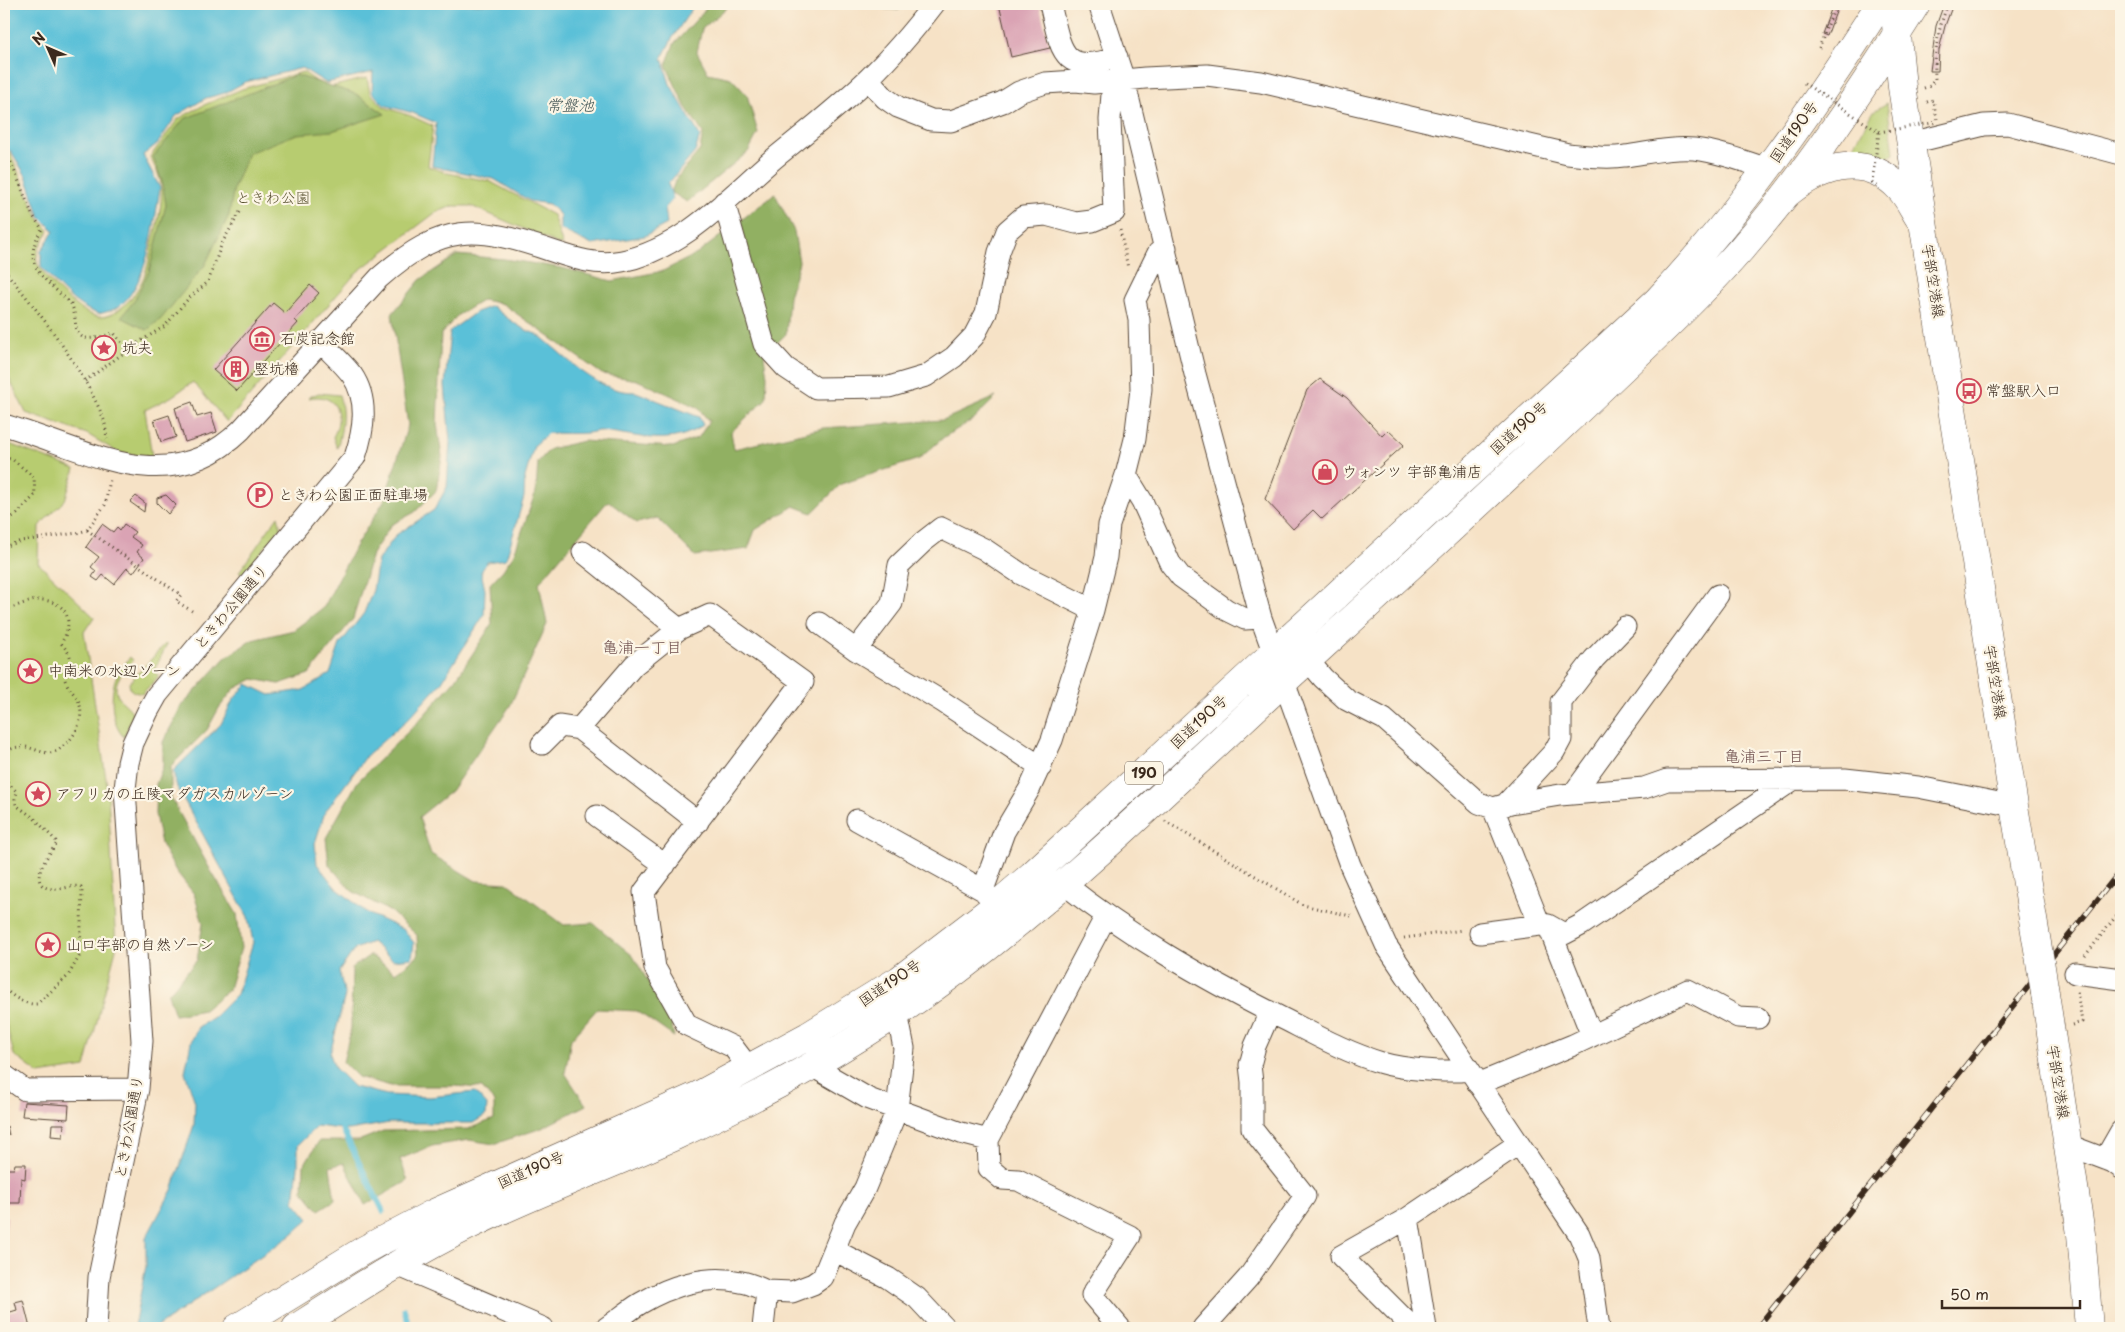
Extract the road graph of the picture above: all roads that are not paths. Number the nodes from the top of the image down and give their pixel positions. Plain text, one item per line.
1 (934, 4) edge
2 (1050, 4) edge
3 (1100, 4) edge
4 (1881, 4) edge
5 (1894, 4) edge
6 (1916, 4) edge
7 (1896, 36) junction
8 (1117, 57) junction
9 (868, 79) junction
10 (1118, 81) junction
11 (1910, 143) junction
12 (2121, 154) edge
13 (1768, 170) junction
14 (1785, 196) junction
15 (724, 202) junction
16 (1924, 226) junction
17 (1166, 248) junction
18 (320, 342) junction
19 (4, 425) edge
20 (1126, 475) junction
21 (583, 552) dead end
22 (1718, 595) dead end
23 (1092, 610) junction
24 (1260, 618) junction
25 (819, 623) dead end
26 (1625, 627) dead end
27 (679, 629) junction
28 (1280, 646) junction
29 (856, 650) junction
30 (1308, 662) junction
31 (1284, 682) junction
32 (579, 729) junction
33 (542, 744) dead end
34 (1041, 767) junction
35 (1794, 780) junction
36 (1573, 794) junction
37 (1499, 806) junction
38 (2014, 806) junction
39 (597, 816) dead end
40 (857, 820) dead end
41 (698, 822) junction
42 (665, 865) junction
43 (1063, 882) junction
44 (990, 897) junction
45 (1106, 916) junction
46 (1544, 925) junction
47 (1480, 933) road end
48 (2075, 973) dead end
49 (2121, 979) edge
50 (1270, 1012) junction
51 (897, 1013) junction
52 (1758, 1018) dead end
53 (1592, 1036) junction
54 (812, 1066) junction
55 (749, 1068) junction
56 (4, 1075) edge
57 (1473, 1077) junction
58 (138, 1088) junction
59 (897, 1110) junction
60 (2121, 1131) edge
61 (988, 1140) junction
62 (1518, 1144) junction
63 (2068, 1145) junction
64 (2113, 1164) edge
65 (1408, 1218) junction
66 (834, 1250) junction
67 (397, 1265) junction
68 (767, 1291) junction
69 (96, 1328) edge
70 (237, 1328) edge
71 (296, 1328) edge
72 (543, 1328) edge
73 (606, 1328) edge
74 (763, 1328) edge
75 (945, 1328) edge
76 (1120, 1328) edge
77 (1203, 1328) edge
78 (1413, 1328) edge
79 (1426, 1328) edge
80 (1599, 1328) edge
81 (2089, 1328) edge

1 - 9 street
2 - 8 street
3 - 8 street
4 - 7 main road
4 - 13 main road, 国道190号 / 190
5 - 7 main road
6 - 7 main road, 国道190号 / 190
7 - 11 main road, 宇部空港線
7 - 14 main road, 国道190号 / 190
8 - 10 street
9 - 10 street
9 - 15 street
10 - 13 street
10 - 15 street
10 - 17 street
11 - 12 street
11 - 16 main road, 宇部空港線
13 - 28 main road, 国道190号 / 190
14 - 16 main road
14 - 30 main road, 国道190号 / 190
15 - 18 street
16 - 38 main road, 宇部空港線
17 - 20 street
17 - 24 street
18 - 19 street
18 - 58 street, ときわ公園通り
20 - 23 street
20 - 24 street
21 - 27 street
22 - 36 street
23 - 29 street
23 - 34 street
24 - 28 street
25 - 29 street
26 - 37 street
27 - 32 street
27 - 41 street
28 - 30 street
28 - 31 street
28 - 44 main road, 国道190号 / 190
29 - 34 street
30 - 31 main road, 国道190号 / 190
30 - 37 street
31 - 43 main road, 国道190号 / 190
31 - 57 street
32 - 33 street
32 - 41 street
34 - 44 street
35 - 36 street
35 - 38 street
35 - 46 street
36 - 37 street
37 - 46 street
38 - 63 main road, 宇部空港線, bridge
39 - 42 street
40 - 44 street
41 - 42 street
42 - 55 street
43 - 45 street
43 - 51 main road, 国道190号 / 190
44 - 55 main road, 国道190号 / 190
45 - 50 street
45 - 61 street
46 - 47 street
46 - 53 street
48 - 49 street
50 - 57 street
50 - 77 street
51 - 54 main road, 国道190号 / 190
51 - 59 street
52 - 53 street
53 - 57 street
54 - 59 street
54 - 67 main road, 国道190号 / 190
55 - 70 main road, 国道190号 / 190
56 - 58 street
57 - 62 street
58 - 69 street, ときわ公園通り
59 - 61 street
59 - 66 street
60 - 64 street
61 - 76 street
62 - 65 street
62 - 80 street
63 - 64 street
63 - 81 main road, 宇部空港線
65 - 78 street
65 - 79 street
66 - 68 street
66 - 75 street
67 - 71 main road, 国道190号 / 190
67 - 72 street
68 - 73 street
68 - 74 street

